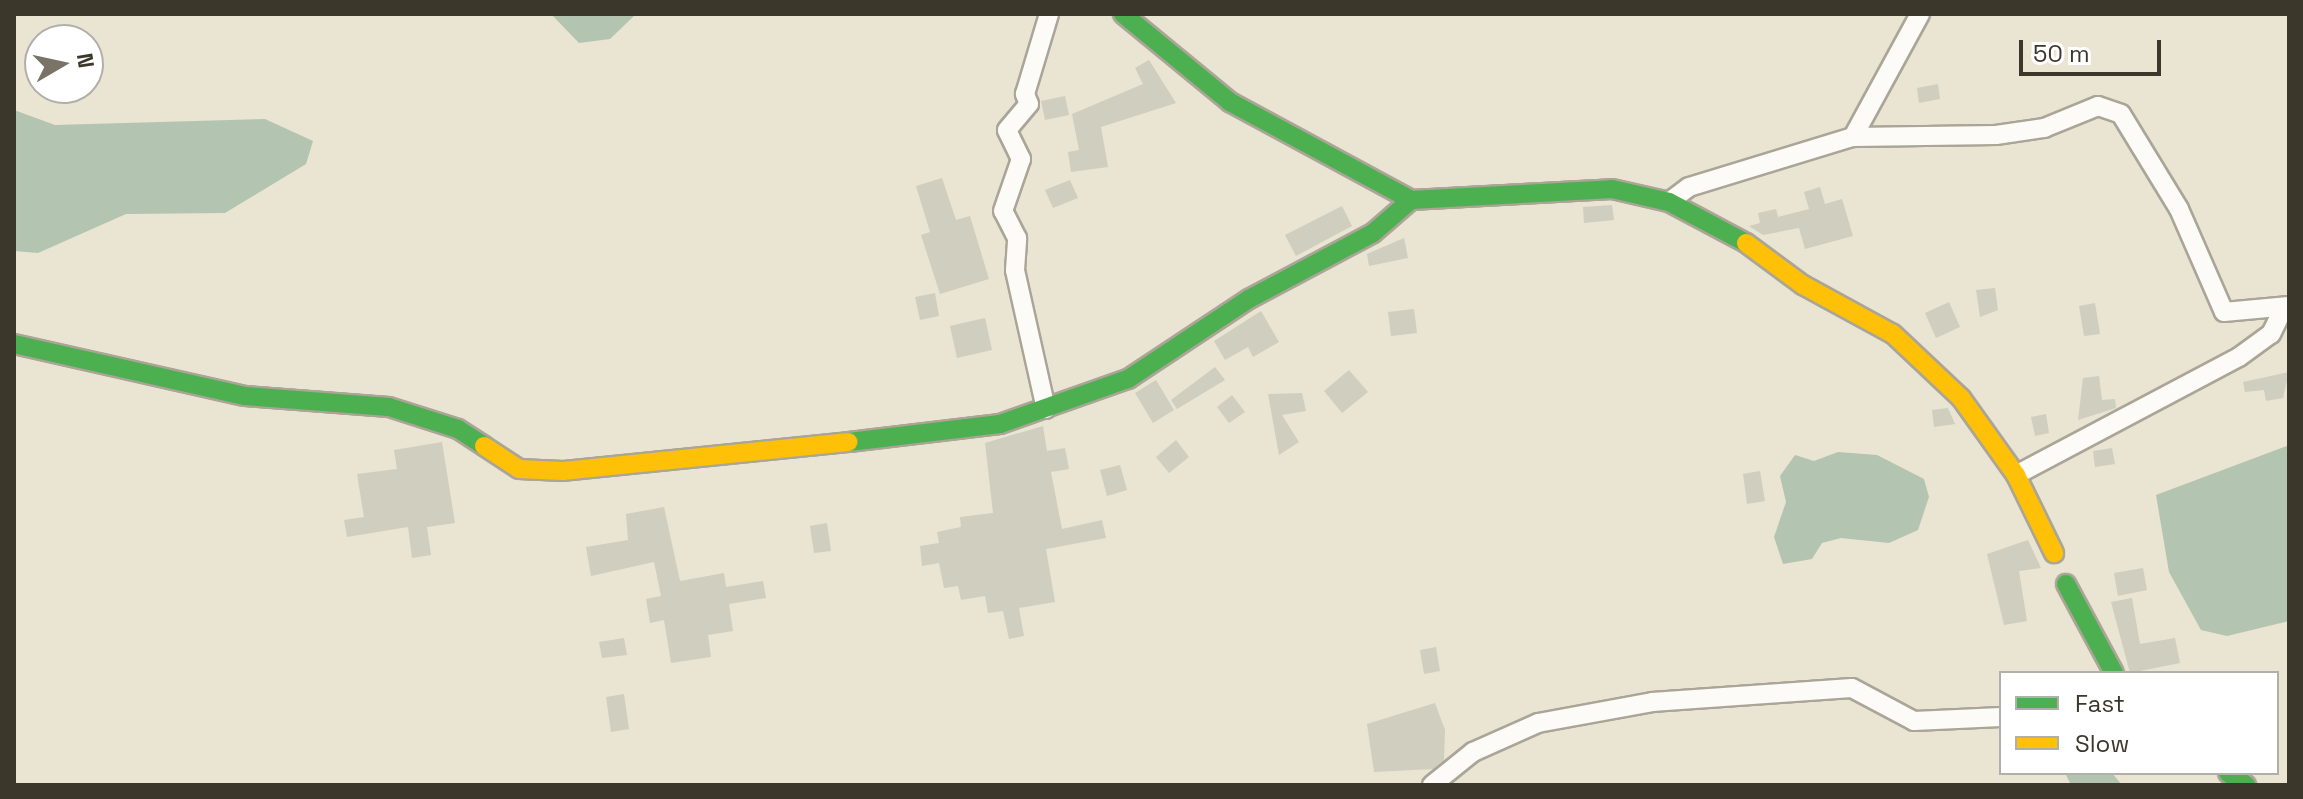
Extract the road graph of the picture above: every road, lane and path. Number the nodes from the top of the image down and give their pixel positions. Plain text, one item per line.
1 (1049, 14) edge
2 (1123, 14) edge
3 (1920, 14) edge
4 (1145, 21) edge
5 (1853, 137) junction
6 (1411, 200) junction
7 (1669, 202) junction
8 (2287, 307) edge
9 (14, 344) edge
10 (1046, 409) junction
11 (2016, 475) junction
12 (2054, 553) dead end
13 (2066, 584) dead end
14 (2113, 671) edge
15 (1999, 717) edge
16 (1432, 785) edge

1 - 10 street
2 - 4 street
3 - 5 street
4 - 6 street
5 - 7 street
5 - 8 street
6 - 7 street
6 - 10 street
7 - 11 street
8 - 11 street
9 - 10 street
11 - 12 street
13 - 14 street
15 - 16 street

